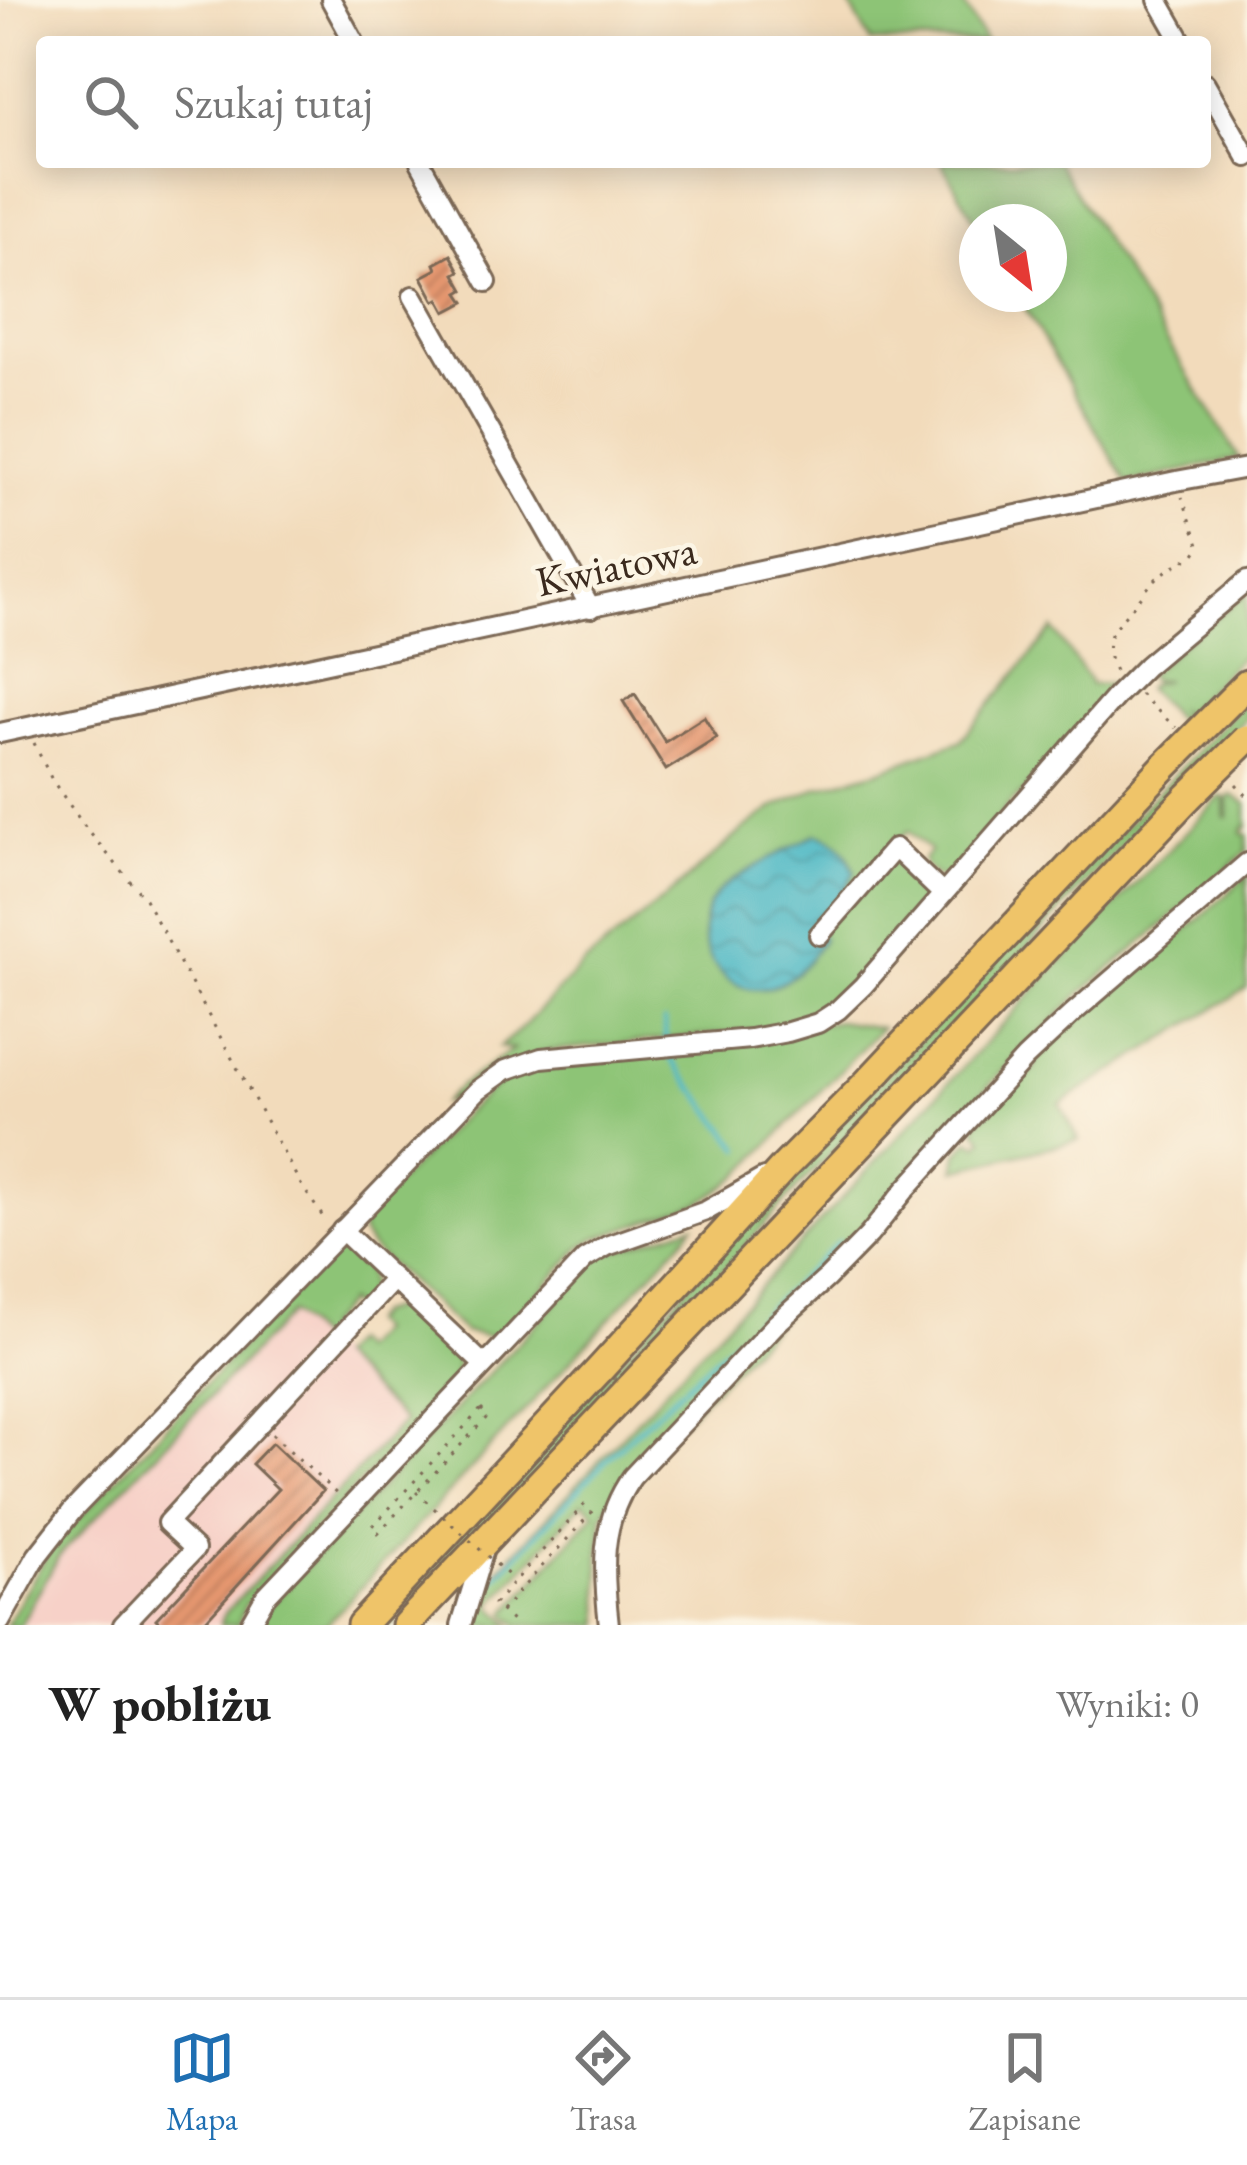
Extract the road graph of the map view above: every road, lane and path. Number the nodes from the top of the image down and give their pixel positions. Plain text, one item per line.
1 (332, 0) edge
2 (1157, 0) edge
3 (351, 36) edge
4 (1178, 36) edge
5 (1211, 94) edge
6 (1247, 157) edge
7 (423, 168) edge
8 (487, 282) dead end
9 (413, 296) dead end
10 (1247, 468) edge
11 (1176, 481) junction
12 (1247, 581) edge
13 (591, 608) junction
14 (1114, 670) dead end
15 (1247, 684) edge
16 (1123, 690) junction
17 (26, 727) junction
18 (1178, 729) dead end
19 (0, 733) edge
20 (1247, 739) edge
21 (1225, 774) dead end
22 (1247, 796) edge
23 (1247, 862) edge
24 (944, 894) junction
25 (819, 935) dead end
26 (784, 1167) junction
27 (339, 1233) junction
28 (394, 1279) junction
29 (484, 1364) junction
30 (259, 1422) junction
31 (416, 1492) junction
32 (350, 1507) junction
33 (487, 1539) junction
34 (514, 1580) junction
35 (501, 1611) junction
36 (0, 1622) edge
37 (122, 1625) edge
38 (249, 1625) edge
39 (361, 1625) edge
40 (406, 1625) edge
41 (461, 1625) edge
42 (515, 1625) edge
43 (608, 1625) edge

1 - 3 street
2 - 4 street
5 - 6 street
7 - 8 street
9 - 13 street
10 - 11 street, Kwiatowa
11 - 13 street, Kwiatowa
11 - 14 path
12 - 16 street, bridge
13 - 17 street, Kwiatowa
15 - 26 highway, bridge
16 - 18 path
16 - 24 street
17 - 19 street, Kwiatowa
17 - 27 path
20 - 33 highway, bridge
21 - 22 path
23 - 43 street
24 - 25 street
24 - 27 street
26 - 29 street
26 - 39 highway
27 - 28 street
27 - 36 street
28 - 29 street
28 - 30 street
29 - 32 street
30 - 32 path
30 - 37 street
31 - 31 path
31 - 34 path, bridge
32 - 38 street
33 - 40 highway
33 - 41 street
34 - 35 path
34 - 35 path
35 - 42 path

